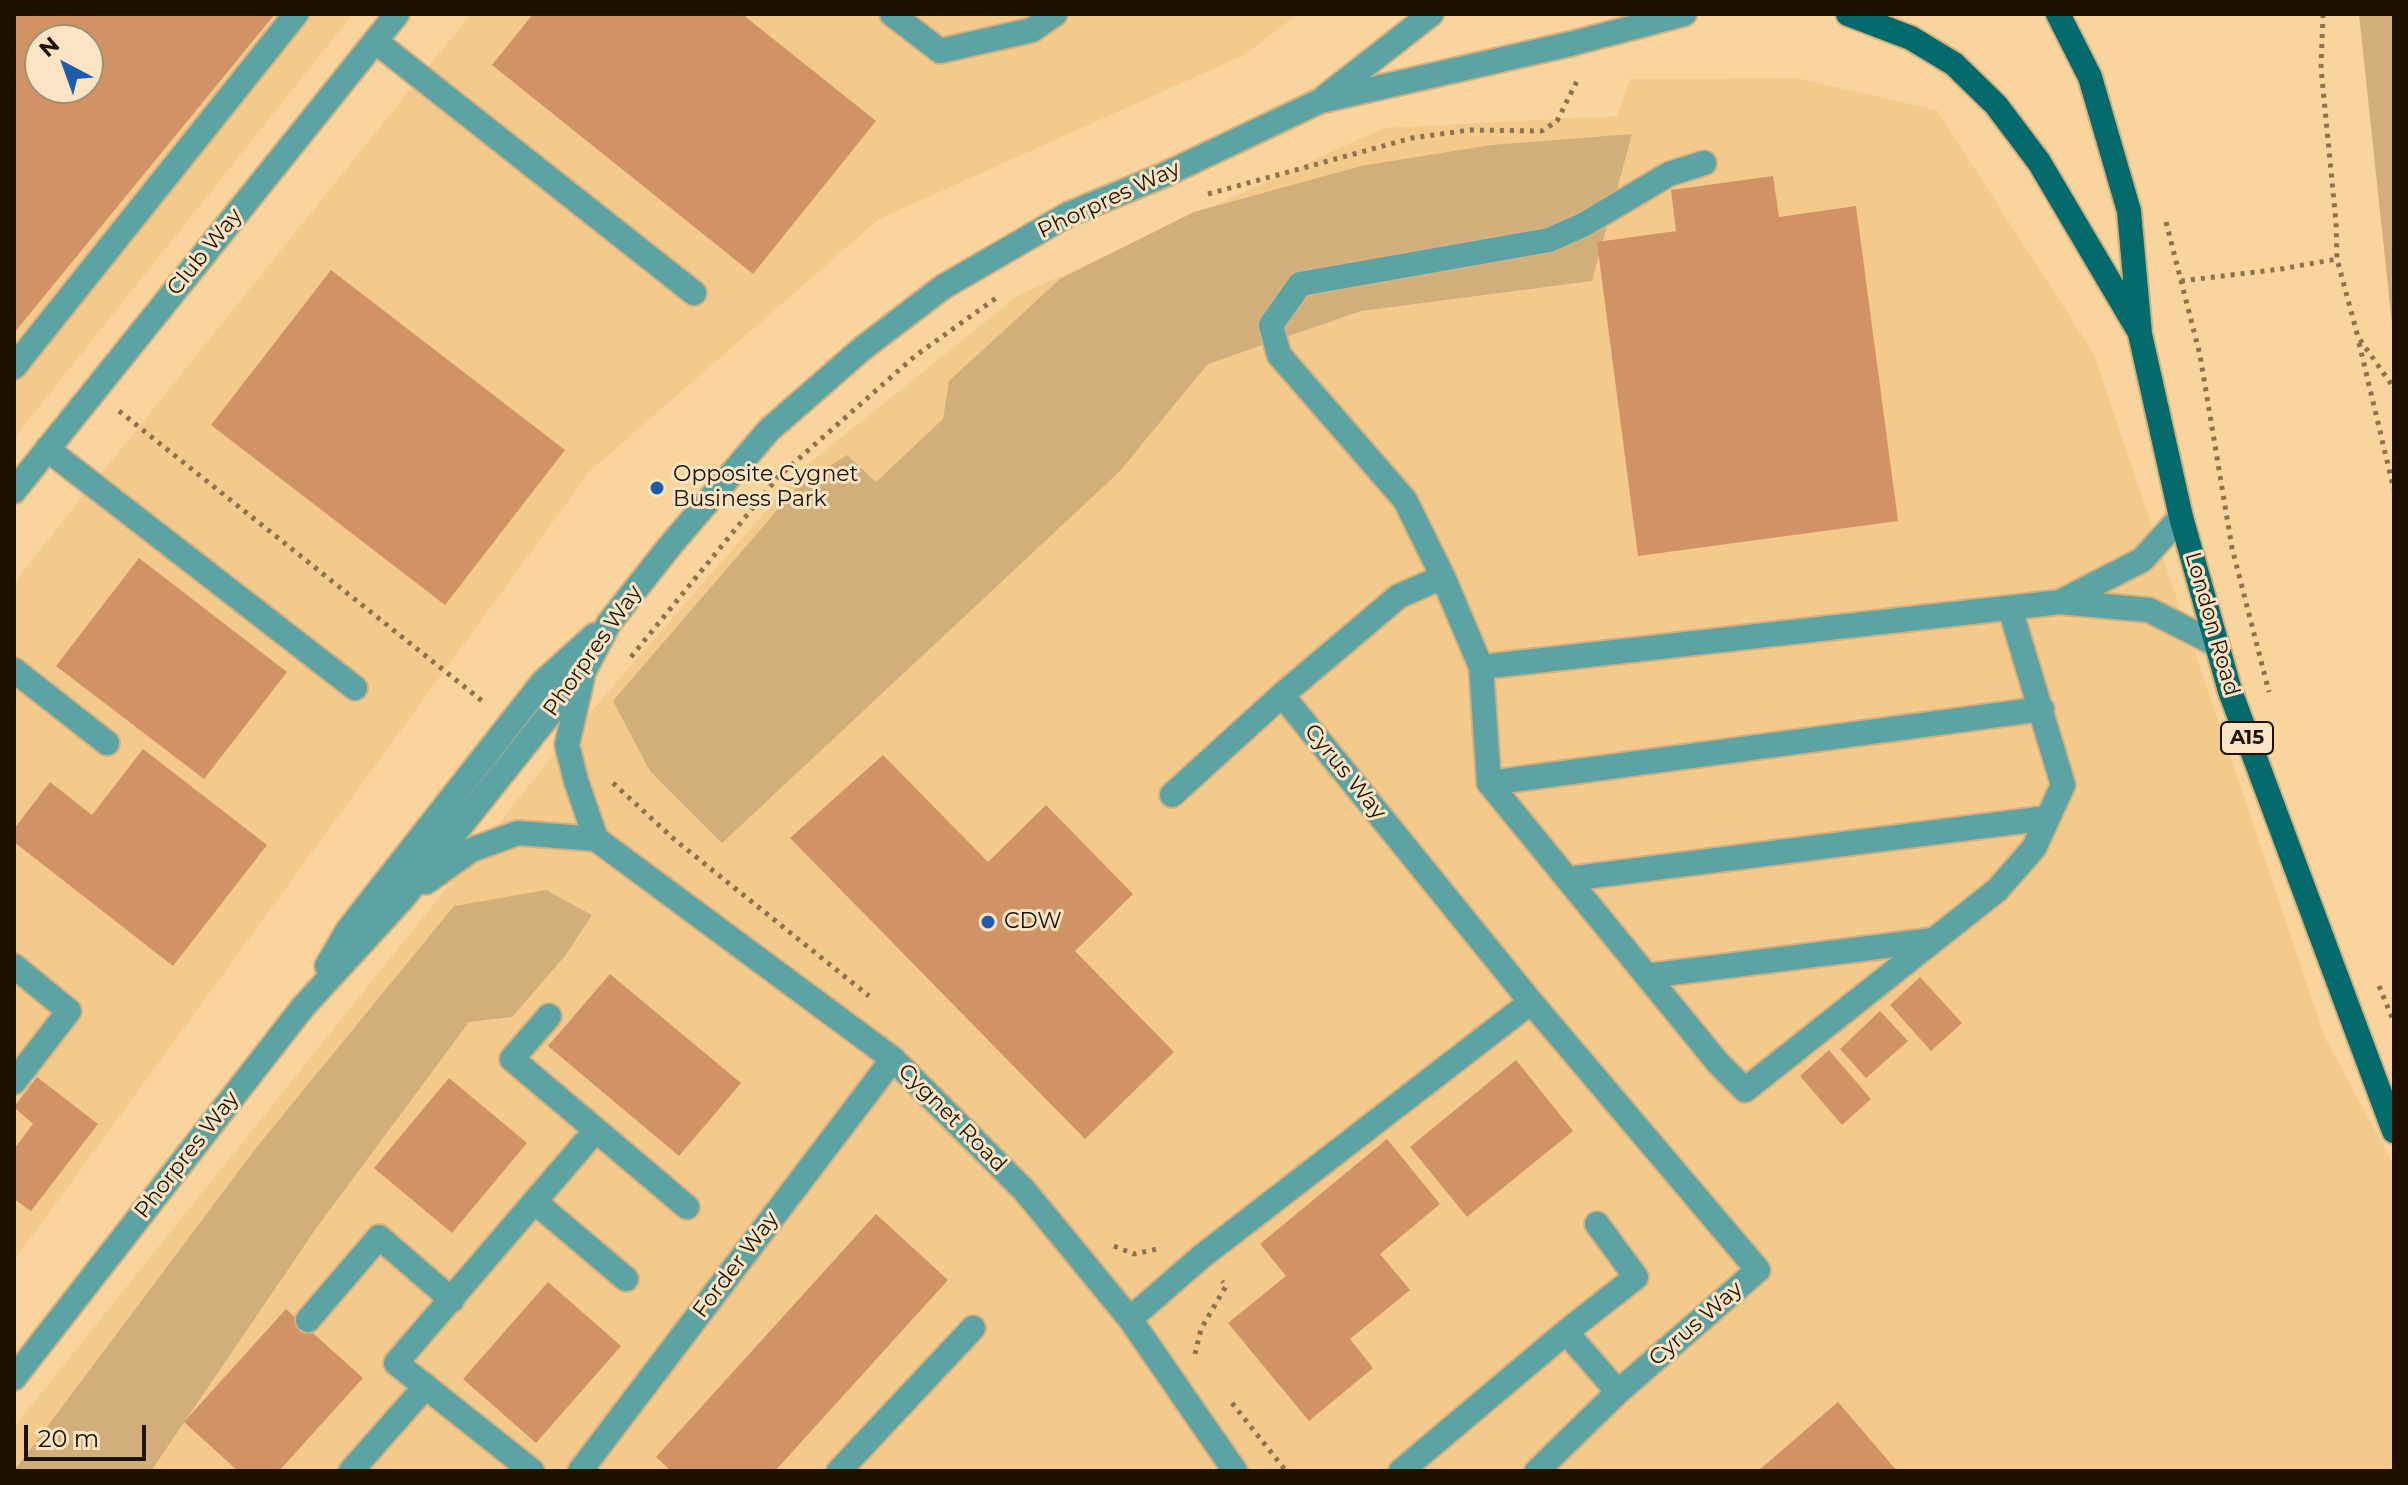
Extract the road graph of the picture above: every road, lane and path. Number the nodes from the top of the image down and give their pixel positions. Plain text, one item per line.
1 (296, 14) edge
2 (397, 14) edge
3 (892, 14) edge
4 (1055, 14) edge
5 (1431, 14) edge
6 (1684, 14) edge
7 (1848, 14) edge
8 (2058, 14) edge
9 (2323, 14) edge
10 (375, 41) junction
11 (1577, 81) dead end
12 (1320, 101) junction
13 (1704, 163) dead end
14 (1198, 196) dead end
15 (2165, 219) dead end
16 (2337, 259) junction
17 (2181, 281) junction
18 (694, 293) dead end
19 (1003, 293) dead end
20 (2140, 334) junction
21 (2358, 337) junction
22 (14, 367) edge
23 (2394, 388) edge
24 (93, 390) junction
25 (47, 449) junction
26 (2394, 490) edge
27 (14, 491) edge
28 (2181, 517) junction
29 (1443, 577) junction
30 (2060, 602) junction
31 (2010, 608) junction
32 (609, 623) junction
33 (2216, 644) junction
34 (629, 660) dead end
35 (1481, 667) junction
36 (14, 670) edge
37 (584, 671) junction
38 (355, 688) dead end
39 (1282, 695) junction
40 (2272, 706) dead end
41 (2042, 709) junction
42 (511, 724) junction
43 (107, 743) dead end
44 (609, 779) dead end
45 (1489, 783) junction
46 (1172, 795) dead end
47 (2047, 818) junction
48 (596, 839) junction
49 (1568, 879) junction
50 (403, 898) junction
51 (1933, 940) junction
52 (14, 966) edge
53 (1647, 976) junction
54 (2375, 978) dead end
55 (875, 1001) dead end
56 (1531, 1002) junction
57 (303, 1007) junction
58 (549, 1016) dead end
59 (2394, 1022) edge
60 (893, 1059) junction
61 (14, 1082) edge
62 (596, 1130) junction
63 (2394, 1131) edge
64 (535, 1202) junction
65 (687, 1207) dead end
66 (1597, 1224) dead end
67 (1104, 1238) dead end
68 (1163, 1244) dead end
69 (626, 1279) dead end
70 (1226, 1286) dead end
71 (452, 1300) junction
72 (1130, 1319) junction
73 (308, 1320) dead end
74 (973, 1328) dead end
75 (1566, 1332) junction
76 (1201, 1365) dead end
77 (14, 1378) edge
78 (426, 1386) junction
79 (1618, 1392) junction
80 (1224, 1394) dead end
81 (351, 1471) edge
82 (532, 1471) edge
83 (580, 1471) edge
84 (839, 1471) edge
85 (1235, 1471) edge
86 (1286, 1471) edge
87 (1401, 1471) edge
88 (1537, 1471) edge

1 - 22 street
2 - 10 street, Club Way
3 - 4 street
5 - 12 street, Phorpres Way
6 - 12 street, Phorpres Way
7 - 20 main road, London Road / A15
8 - 20 main road, London Road / A15
9 - 16 path
10 - 18 street
10 - 24 street, Club Way
11 - 14 path
12 - 32 street, Phorpres Way
13 - 29 street
15 - 17 path
16 - 17 path
16 - 21 path
17 - 40 path
19 - 34 path
20 - 28 main road, London Road / A15
21 - 23 path
21 - 26 path
24 - 25 street, Club Way
24 - 42 path
25 - 27 street, Club Way
25 - 38 street
28 - 30 street
28 - 33 main road, London Road / A15
29 - 35 street
29 - 39 street
30 - 31 street
30 - 33 street
31 - 35 street
31 - 41 street
32 - 37 street, Phorpres Way
32 - 42 street
33 - 63 main road, London Road / A15
35 - 45 street
36 - 43 street
37 - 48 street
37 - 50 street, Phorpres Way
39 - 46 street
39 - 56 street, Cyrus Way
41 - 45 street
41 - 47 street
42 - 57 street
44 - 55 path
45 - 49 street
47 - 49 street
47 - 51 street
48 - 50 street
48 - 60 street, Cygnet Road
49 - 53 street
50 - 57 street, Phorpres Way
51 - 53 street
51 - 53 street
52 - 61 street
54 - 59 path
56 - 72 street
56 - 79 street, Cyrus Way
57 - 77 street, Phorpres Way
58 - 62 street
60 - 72 street, Cygnet Road
60 - 83 street, Forder Way
62 - 64 street
62 - 65 street
64 - 69 street
64 - 71 street
66 - 75 street
67 - 68 path
70 - 76 path
71 - 73 street
71 - 78 street
72 - 85 street, Cygnet Road
74 - 84 street
75 - 79 street
75 - 87 street
78 - 81 street
78 - 82 street
79 - 88 street
80 - 86 path

